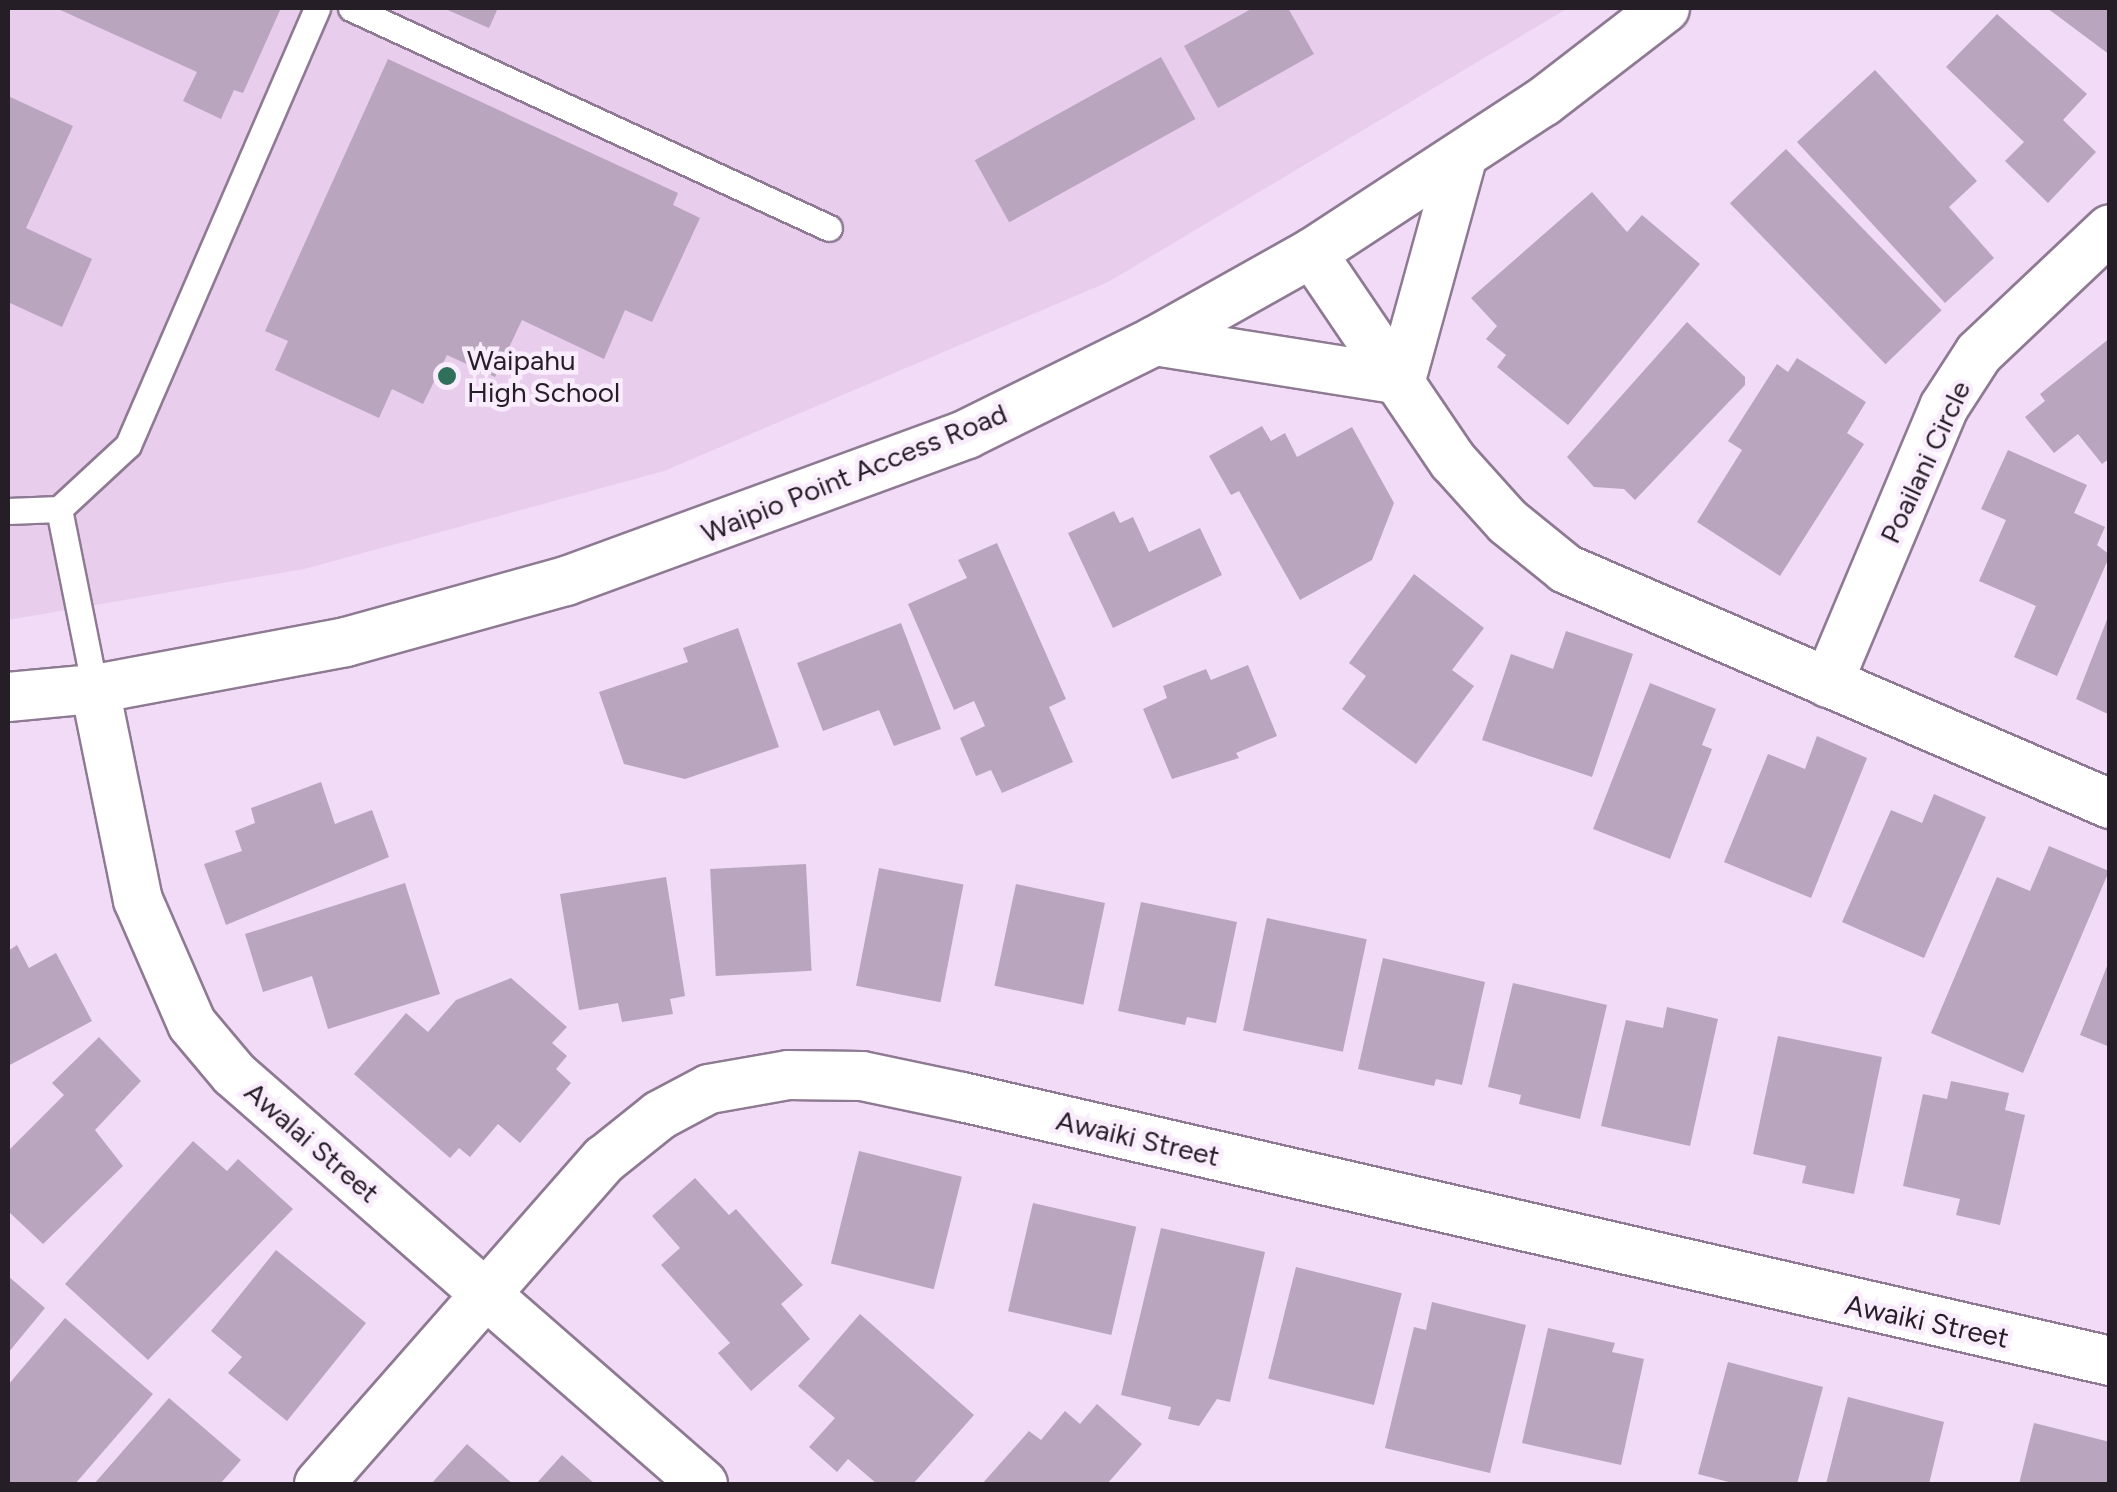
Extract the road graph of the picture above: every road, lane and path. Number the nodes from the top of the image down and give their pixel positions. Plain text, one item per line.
1 (317, 8) edge
2 (350, 8) edge
3 (1666, 8) edge
4 (1462, 158) junction
5 (829, 228) dead end
6 (2110, 229) edge
7 (1312, 253) junction
8 (1156, 341) junction
9 (1401, 380) junction
10 (60, 509) junction
11 (8, 511) edge
12 (1828, 682) junction
13 (95, 689) junction
14 (8, 697) edge
15 (2110, 804) edge
16 (487, 1293) junction
17 (2110, 1361) edge
18 (318, 1484) edge
19 (704, 1484) edge

1 - 10 lane
2 - 5 lane
3 - 4 street, Waipio Point Access Road
4 - 7 street, Waipio Point Access Road
4 - 9 street
6 - 12 street, Poailani Circle
7 - 8 street, Waipio Point Access Road
7 - 9 street
8 - 9 street
8 - 13 street, Waipio Point Access Road
9 - 12 street
10 - 11 lane
10 - 13 lane
12 - 15 street
13 - 14 street, Waipio Point Access Road
13 - 16 street, Awalai Street
16 - 17 street, Awaiki Street
16 - 18 street, Awaiki Street
16 - 19 street, Awalai Street

